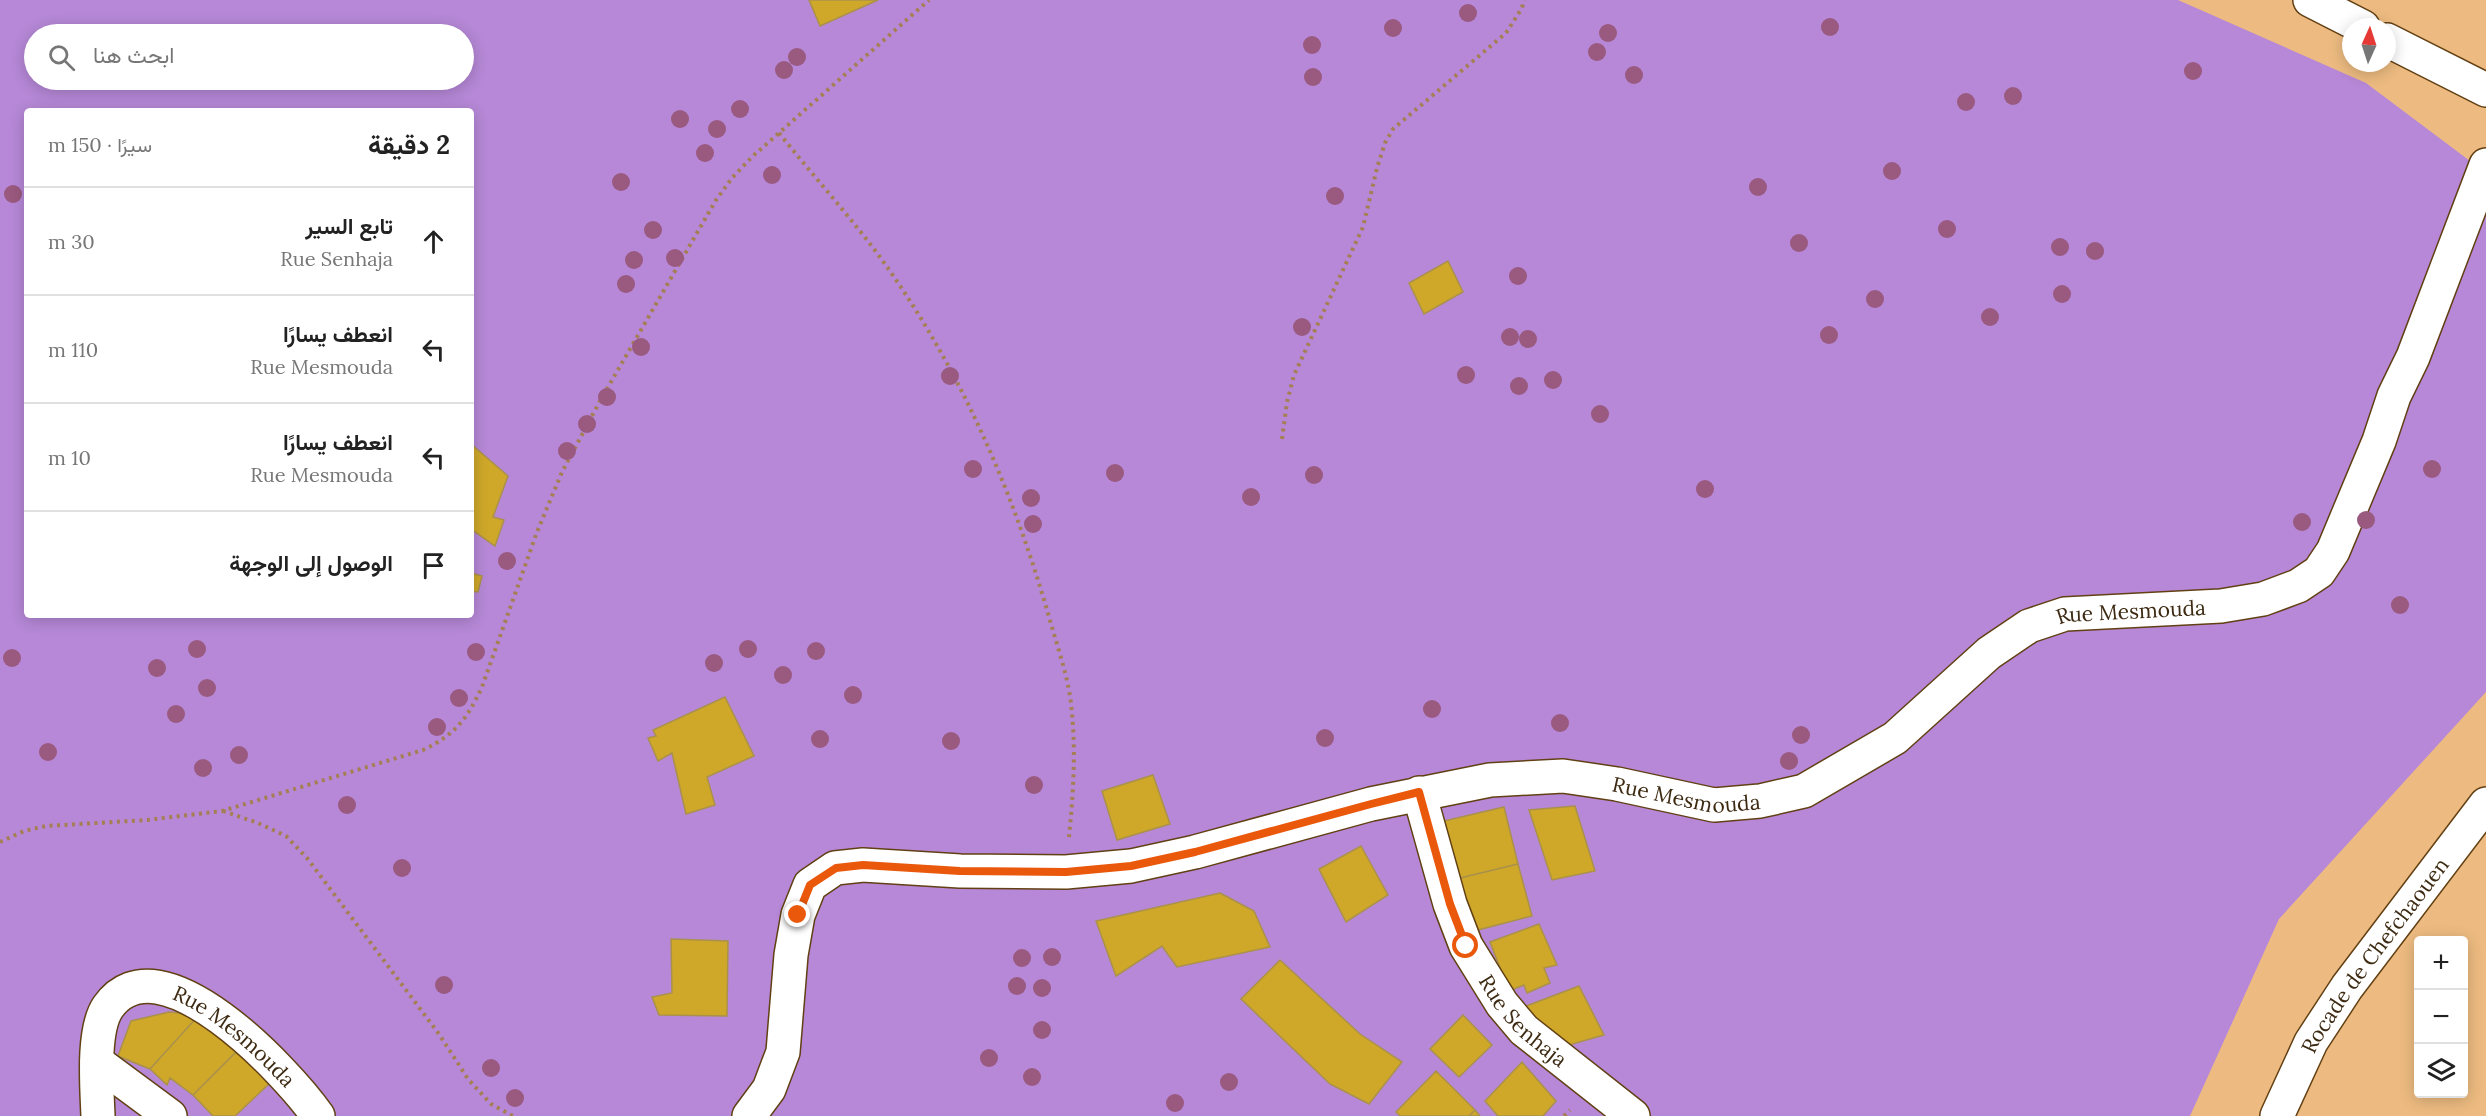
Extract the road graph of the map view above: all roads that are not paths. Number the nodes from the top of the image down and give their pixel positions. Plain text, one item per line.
1 (2310, 0) edge
2 (2345, 18) edge
3 (2396, 45) edge
4 (2486, 90) edge
5 (2486, 165) edge
6 (1419, 792) junction
7 (2486, 804) edge
8 (97, 1062) junction
9 (98, 1116) edge
10 (170, 1116) edge
11 (318, 1116) edge
12 (748, 1116) edge
13 (1634, 1116) edge
14 (2277, 1116) edge

1 - 2 street
3 - 4 street
5 - 6 street, Rue Mesmouda
6 - 12 street, Rue Mesmouda
6 - 13 street, Rue Senhaja
7 - 14 street, Rocade de Chefchaouen
8 - 9 street, Rue Mesmouda
8 - 10 street
8 - 11 street, Rue Mesmouda

